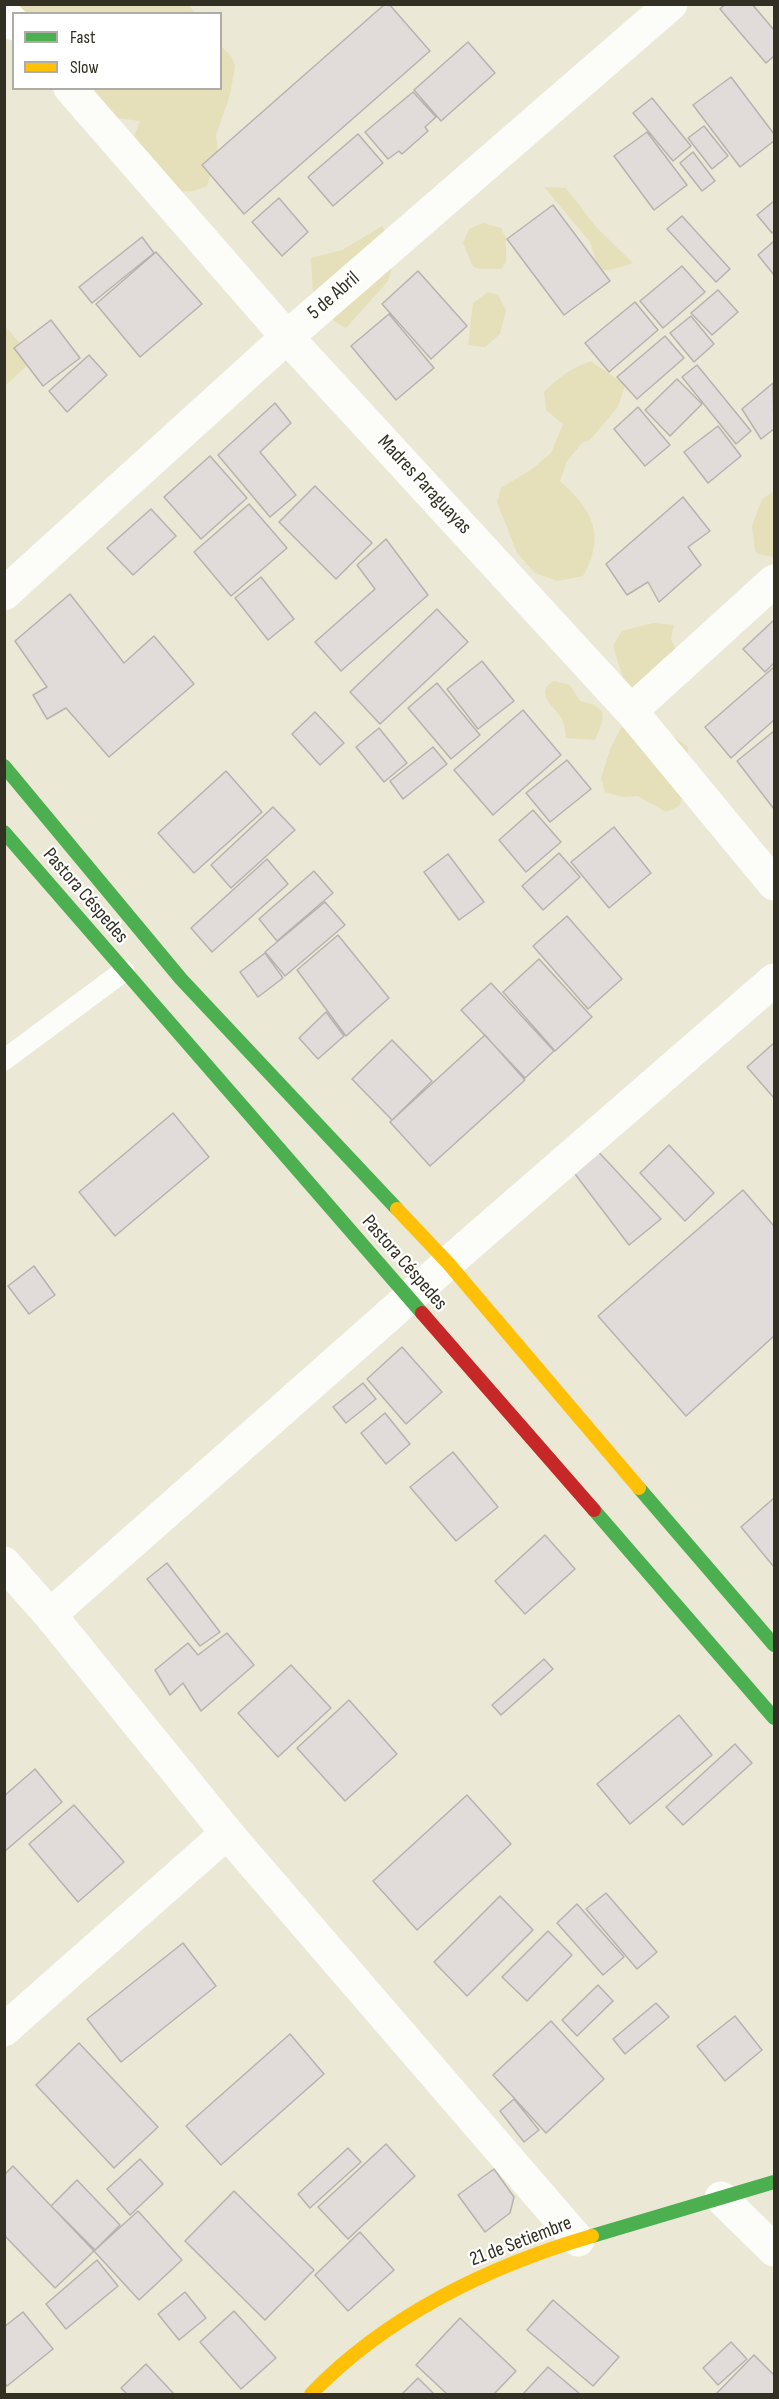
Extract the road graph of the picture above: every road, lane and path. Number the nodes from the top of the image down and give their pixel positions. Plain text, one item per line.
1 (670, 4) edge
2 (72, 90) edge
3 (287, 337) junction
4 (774, 581) edge
5 (4, 594) edge
6 (631, 711) junction
7 (4, 766) edge
8 (4, 832) edge
9 (774, 884) edge
10 (124, 970) junction
11 (774, 980) edge
12 (4, 1060) edge
13 (448, 1263) junction
14 (409, 1299) junction
15 (4, 1563) edge
16 (50, 1615) junction
17 (774, 1645) edge
18 (774, 1718) edge
19 (227, 1833) junction
20 (4, 2030) edge
21 (774, 2182) edge
22 (721, 2198) junction
23 (578, 2240) junction
24 (774, 2250) edge
25 (311, 2394) edge

1 - 3 street, 5 de Abril
2 - 3 street, Madres Paraguayas
3 - 5 street, 5 de Abril
3 - 6 street, Madres Paraguayas
4 - 6 street
6 - 9 street, Madres Paraguayas
7 - 13 main road, Pastora Céspedes
8 - 10 main road, Pastora Céspedes
10 - 12 lane
10 - 14 main road, Pastora Céspedes
11 - 13 street
13 - 14 street
13 - 17 main road, Pastora Céspedes
14 - 16 street
14 - 18 main road, Pastora Céspedes
15 - 16 street
16 - 19 street
19 - 20 street
19 - 23 street
21 - 22 main road, 21 de Setiembre
22 - 23 main road, 21 de Setiembre
22 - 24 street
23 - 25 main road, 21 de Setiembre

